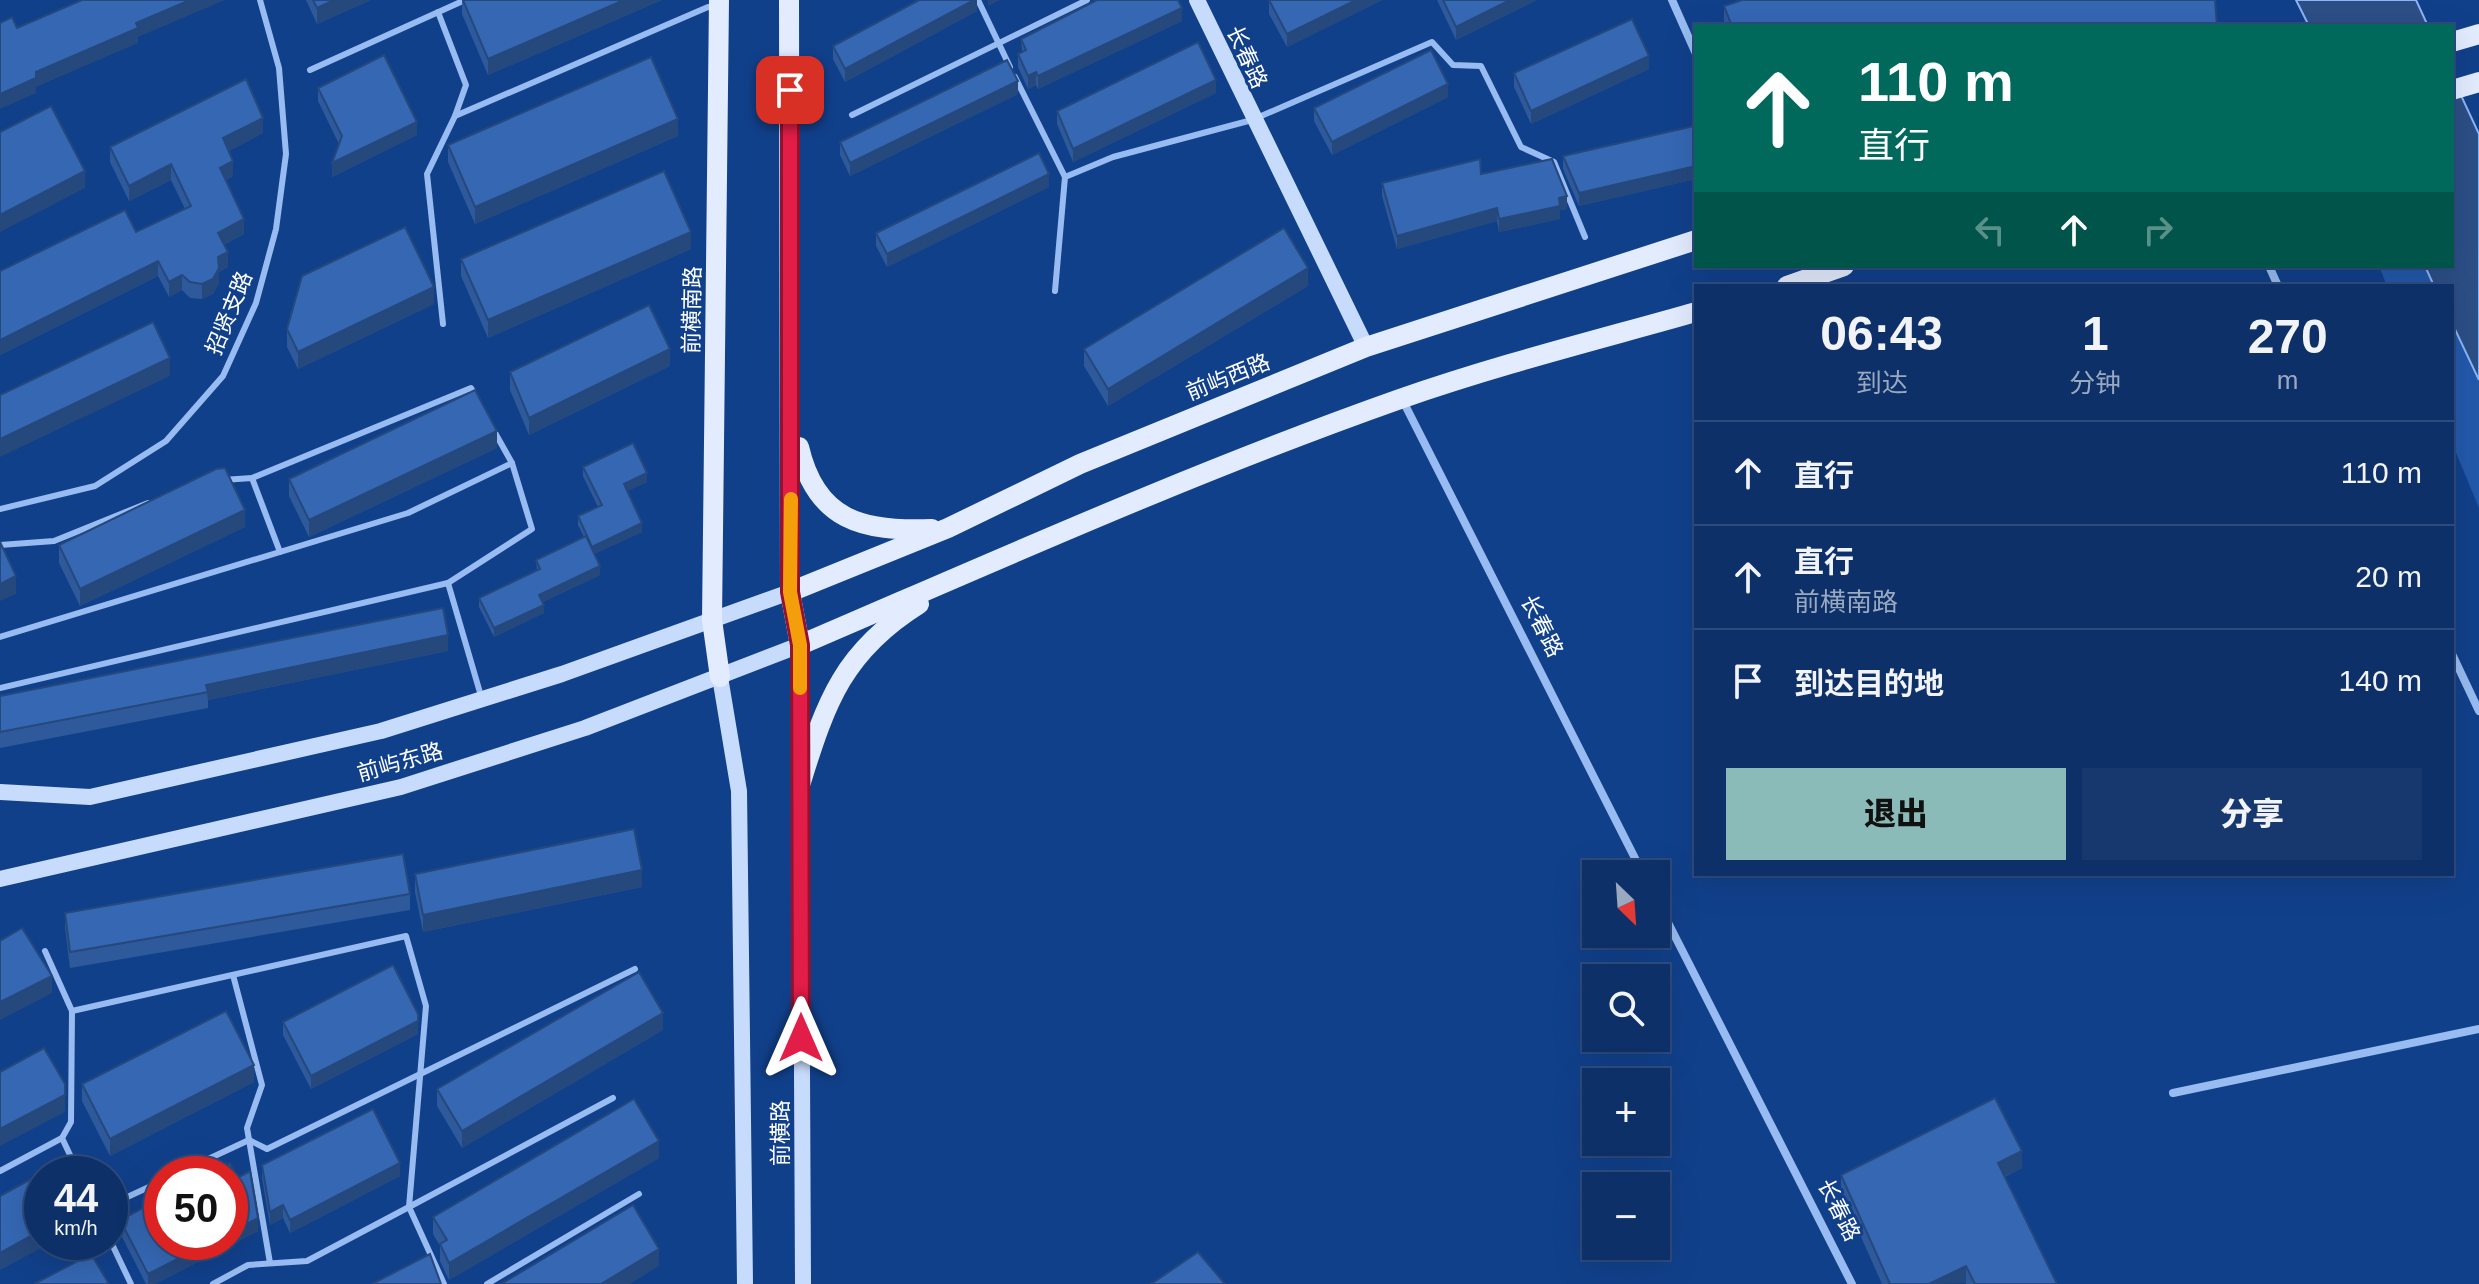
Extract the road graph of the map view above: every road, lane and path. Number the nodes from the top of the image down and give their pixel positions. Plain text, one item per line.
1 (260, 0) edge
2 (465, 0) edge
3 (789, 0) edge
4 (978, 0) edge
5 (1087, 0) edge
6 (1197, 0) edge
7 (1672, 0) edge
8 (719, 5) edge
9 (438, 12) junction
10 (2479, 34) edge
11 (2454, 41) edge
12 (999, 44) junction
13 (1694, 50) edge
14 (310, 70) dead end
15 (2478, 82) edge
16 (2454, 89) edge
17 (852, 115) dead end
18 (455, 116) junction
19 (1252, 120) junction
20 (1065, 177) junction
21 (1585, 237) dead end
22 (1694, 241) edge
23 (1838, 268) edge
24 (1793, 284) edge
25 (1055, 291) dead end
26 (1694, 313) edge
27 (443, 324) dead end
28 (1366, 347) junction
29 (1402, 399) junction
30 (478, 401) edge
31 (792, 420) junction
32 (492, 426) edge
33 (512, 463) junction
34 (252, 478) junction
35 (213, 480) edge
36 (156, 499) edge
37 (0, 509) edge
38 (948, 528) junction
39 (0, 545) edge
40 (1031, 546) junction
41 (280, 552) junction
42 (448, 583) junction
43 (790, 592) junction
44 (712, 620) junction
45 (0, 637) edge
46 (800, 645) junction
47 (2454, 658) edge
48 (720, 677) junction
49 (0, 688) edge
50 (482, 699) junction
51 (2479, 711) edge
52 (801, 782) junction
53 (0, 792) edge
54 (1636, 860) edge
55 (0, 879) edge
56 (1670, 926) edge
57 (45, 951) dead end
58 (635, 969) dead end
59 (233, 975) junction
60 (72, 1011) junction
61 (2479, 1029) edge
62 (419, 1078) junction
63 (2173, 1093) dead end
64 (613, 1098) dead end
65 (62, 1138) junction
66 (249, 1140) junction
67 (70, 1156) edge
68 (215, 1156) edge
69 (0, 1171) edge
70 (639, 1194) dead end
71 (409, 1207) junction
72 (120, 1260) edge
73 (270, 1263) junction
74 (131, 1284) edge
75 (213, 1284) edge
76 (444, 1284) edge
77 (487, 1284) edge
78 (745, 1284) edge
79 (803, 1284) edge
80 (1852, 1284) edge

1 - 37 lane, 招贤支路
2 - 9 lane
3 - 31 main road
4 - 12 lane
5 - 12 lane
6 - 19 main road, 长春路
7 - 13 street
8 - 18 lane
8 - 44 main road, 前横南路
9 - 14 lane
9 - 18 lane
10 - 11 main road
12 - 17 lane
12 - 20 lane
15 - 16 main road
18 - 27 lane
19 - 20 lane
19 - 21 lane
19 - 28 main road, 长春路
20 - 25 lane
22 - 28 main road, 前屿西路
23 - 24 main road
26 - 29 main road
28 - 38 main road, 前屿西路
29 - 40 main road
29 - 54 street, 长春路
30 - 34 lane
31 - 38 main road
31 - 43 main road
32 - 33 lane
33 - 41 lane
33 - 42 lane
34 - 35 lane
34 - 41 lane
36 - 39 lane
38 - 43 main road, 前屿西路
40 - 46 main road
40 - 52 main road
41 - 45 lane
42 - 49 lane
42 - 50 lane
43 - 44 main road, 前屿东路
43 - 46 main road
44 - 48 main road, 前横南路
44 - 50 main road, 前屿东路
46 - 48 main road, 前屿东路
46 - 52 main road, 前横路
47 - 51 street
48 - 55 main road, 前屿东路
48 - 78 main road, 前横路
50 - 53 main road, 前屿东路
52 - 79 main road, 前横路
56 - 80 street, 长春路
57 - 60 lane
58 - 62 lane
59 - 60 lane
59 - 62 lane
59 - 66 lane
60 - 65 lane
61 - 63 street
62 - 66 lane
62 - 71 lane
64 - 71 lane
65 - 67 lane
65 - 69 lane
66 - 68 lane
66 - 73 lane
70 - 77 lane
71 - 73 lane
71 - 76 lane
72 - 74 lane
73 - 75 lane

